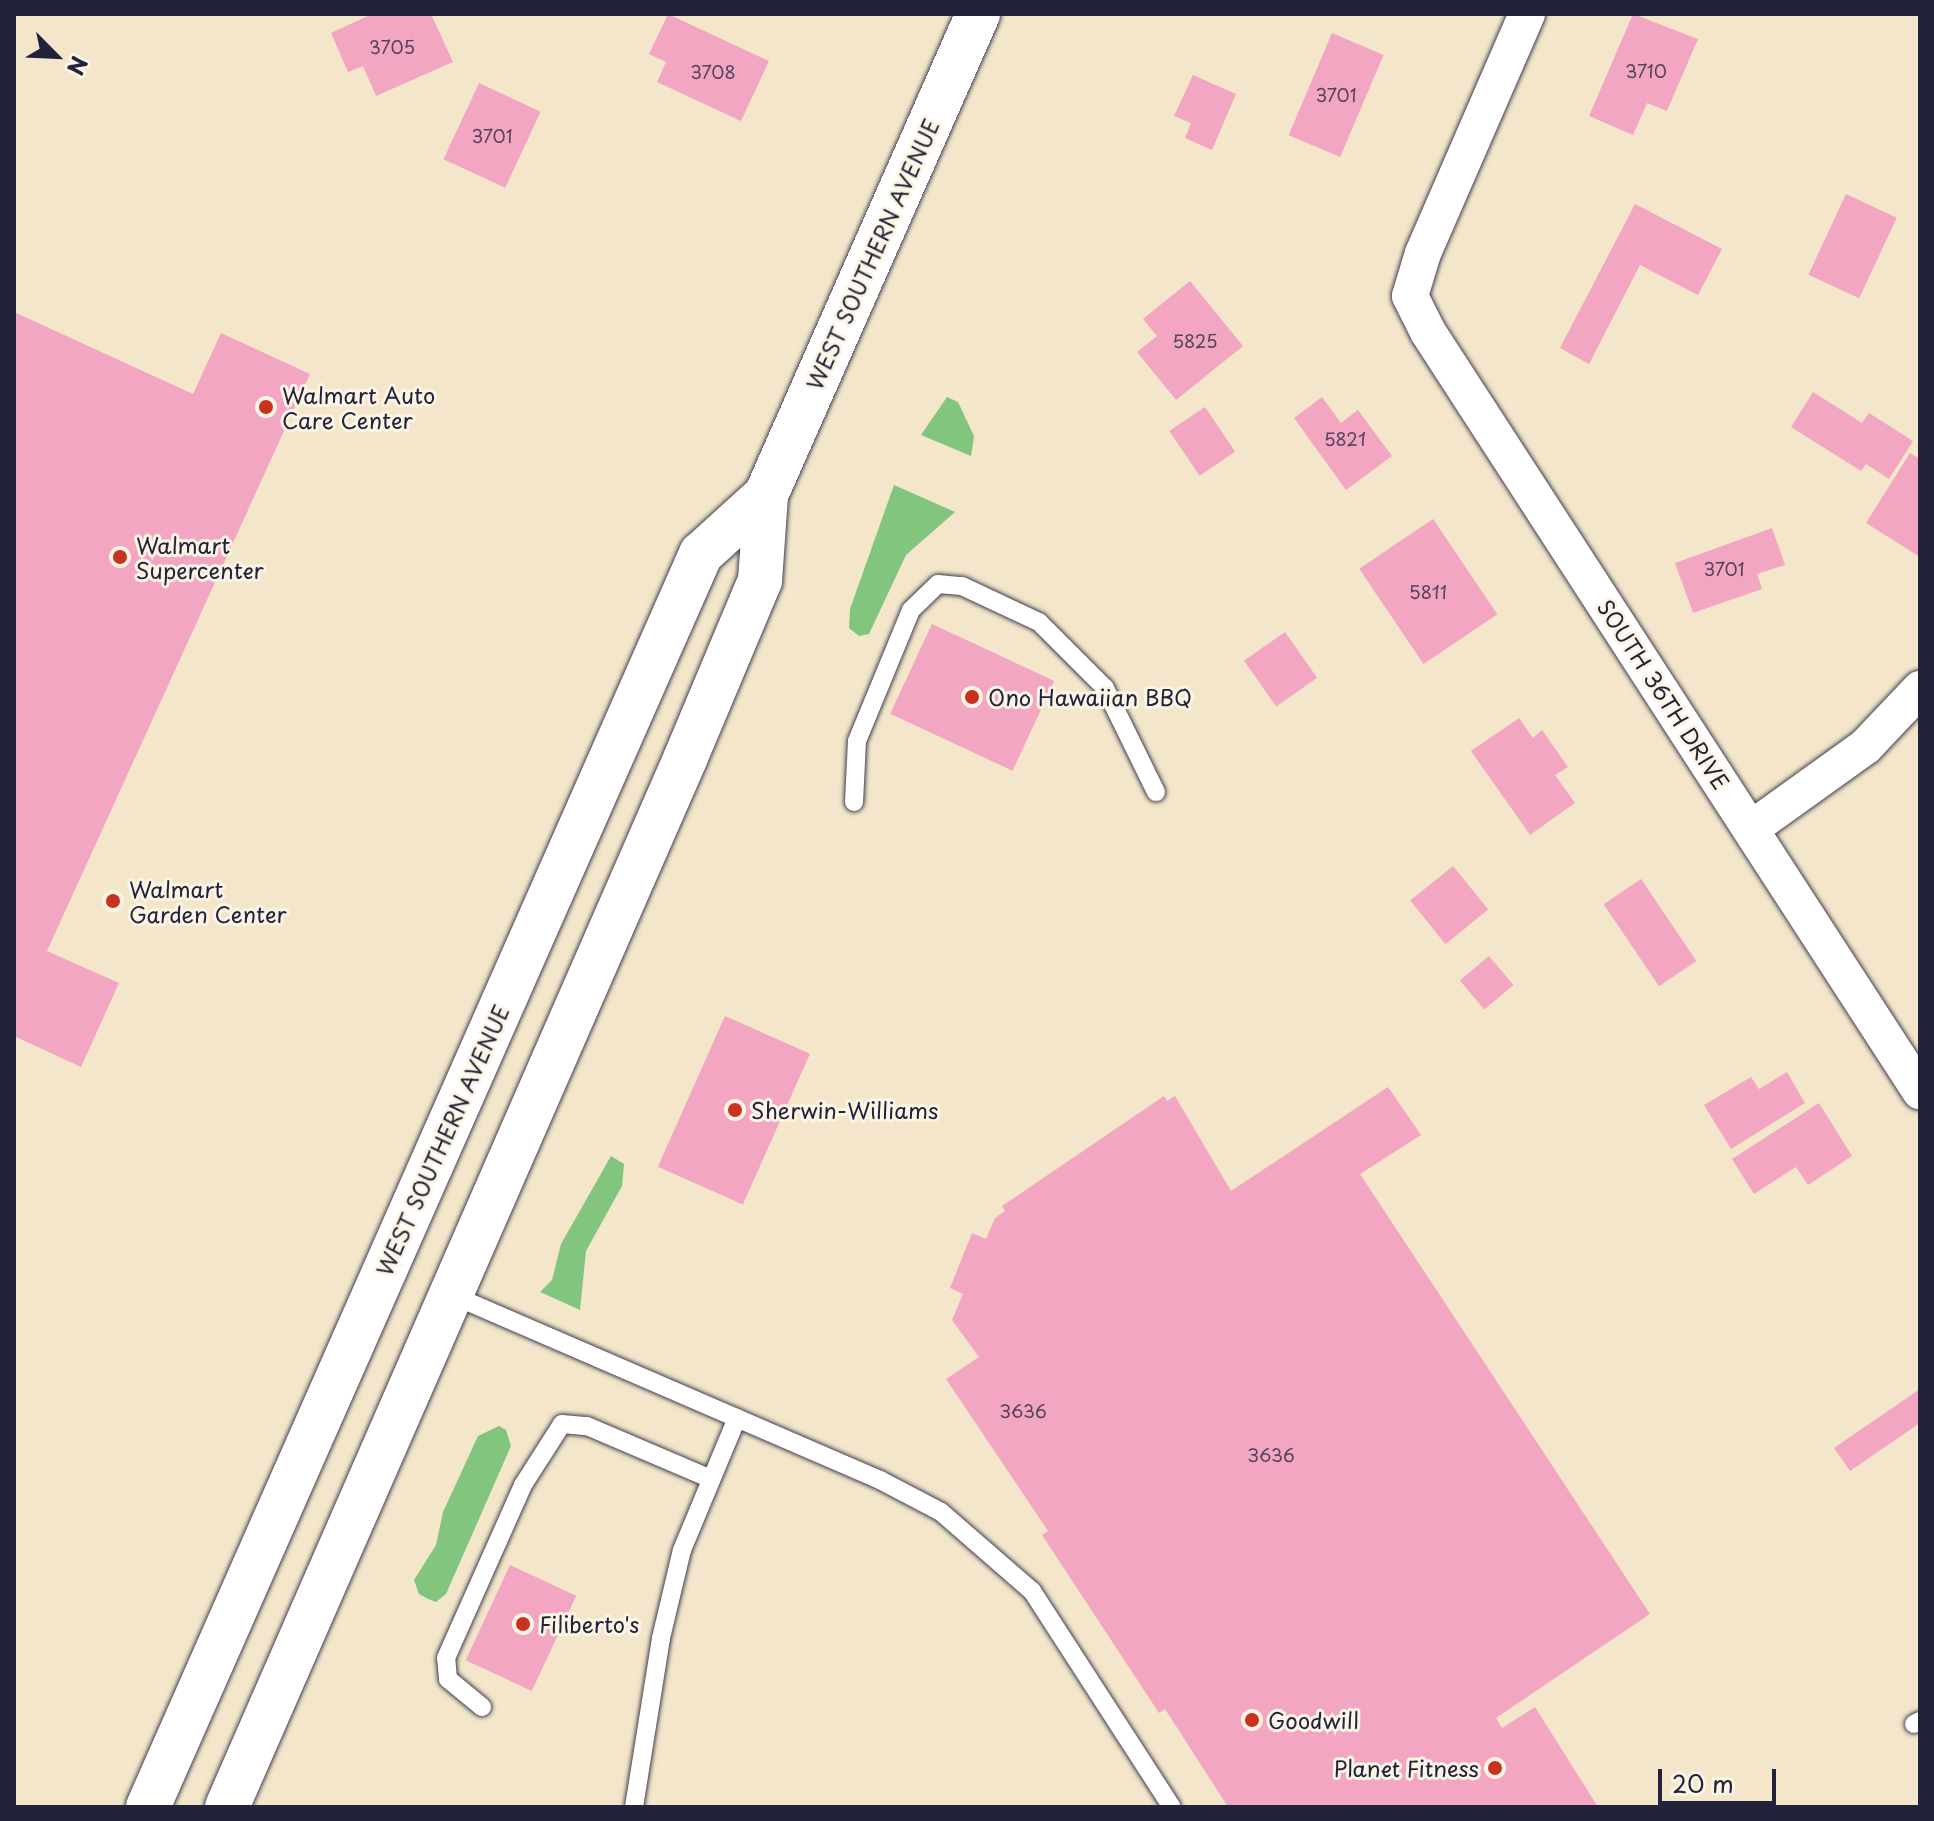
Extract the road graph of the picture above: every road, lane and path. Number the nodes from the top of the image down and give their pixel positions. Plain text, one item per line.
1 (978, 14) edge
2 (1527, 14) edge
3 (766, 495) junction
4 (1920, 689) edge
5 (1156, 792) dead end
6 (854, 802) dead end
7 (1752, 828) junction
8 (1920, 1091) edge
9 (450, 1294) junction
10 (737, 1418) junction
11 (711, 1479) junction
12 (482, 1707) dead end
13 (148, 1807) edge
14 (227, 1807) edge
15 (634, 1807) edge
16 (1172, 1807) edge

1 - 3 main road, WEST SOUTHERN AVENUE
2 - 7 street, SOUTH 36TH DRIVE
3 - 9 main road, WEST SOUTHERN AVENUE
3 - 13 main road, WEST SOUTHERN AVENUE
4 - 7 street
5 - 6 lane
7 - 8 street, SOUTH 36TH DRIVE
9 - 10 lane
9 - 14 main road, WEST SOUTHERN AVENUE
10 - 11 lane
10 - 16 lane
11 - 12 lane
11 - 15 lane

